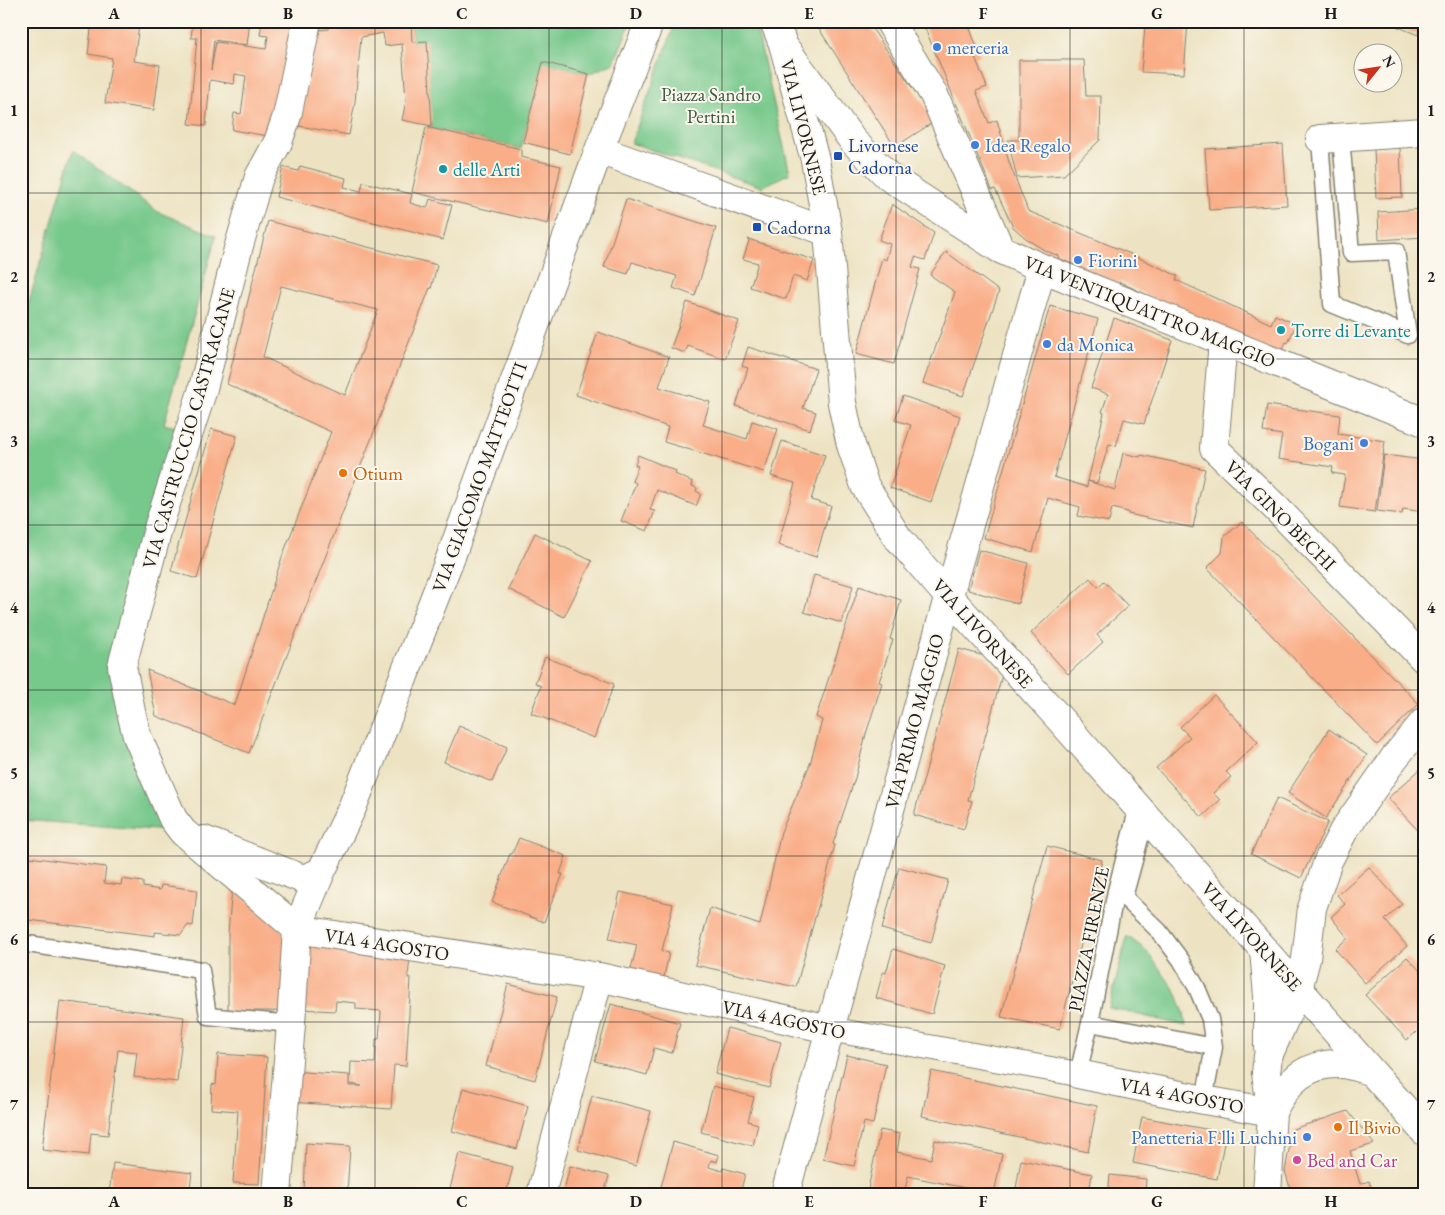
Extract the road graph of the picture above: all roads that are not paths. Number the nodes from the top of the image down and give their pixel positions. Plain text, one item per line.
1 (307, 21) edge
2 (650, 21) edge
3 (889, 21) edge
4 (778, 33) edge
5 (1424, 132) edge
6 (1331, 139) junction
7 (599, 150) junction
8 (828, 232) junction
9 (1000, 249) junction
10 (1042, 268) junction
11 (1224, 341) junction
12 (1424, 422) edge
13 (948, 596) junction
14 (1424, 659) edge
15 (1424, 722) edge
16 (1142, 812) junction
17 (184, 832) junction
18 (321, 872) junction
19 (297, 929) junction
20 (21, 943) edge
21 (1264, 950) junction
22 (600, 978) junction
23 (1298, 989) junction
24 (1090, 1023) junction
25 (291, 1024) junction
26 (829, 1029) junction
27 (1214, 1047) junction
28 (1268, 1056) junction
29 (1370, 1071) junction
30 (1078, 1074) junction
31 (1204, 1100) junction
32 (1272, 1112) junction
33 (1424, 1131) edge
34 (277, 1194) edge
35 (541, 1194) edge
36 (785, 1194) edge
37 (1268, 1194) edge

1 - 17 street, VIA CASTRUCCIO CASTRACANE
2 - 7 street, VIA GIACOMO MATTEOTTI
3 - 9 street, VIA VENTIQUATTRO MAGGIO
4 - 8 street, VIA LIVORNESE
4 - 9 street
5 - 6 street
6 - 6 lane
7 - 8 street
7 - 18 street, VIA GIACOMO MATTEOTTI
8 - 13 street, VIA LIVORNESE
9 - 10 street, VIA VENTIQUATTRO MAGGIO
10 - 11 street, VIA VENTIQUATTRO MAGGIO
10 - 13 street, VIA PRIMO MAGGIO
11 - 12 street, VIA VENTIQUATTRO MAGGIO
11 - 14 street, VIA GINO BECHI
13 - 16 street, VIA LIVORNESE
13 - 26 street, VIA PRIMO MAGGIO
15 - 23 street
16 - 21 street, VIA LIVORNESE
16 - 24 lane, PIAZZA FIRENZE
16 - 27 lane, PIAZZA FIRENZE
17 - 18 street
17 - 19 street, VIA CASTRUCCIO CASTRACANE
18 - 19 street, VIA GIACOMO MATTEOTTI
19 - 22 street, VIA 4 AGOSTO
19 - 25 street, VIA GIACOMO MATTEOTTI
20 - 25 lane
21 - 23 street, VIA LIVORNESE
21 - 28 street
22 - 26 street, VIA 4 AGOSTO
22 - 35 street
23 - 28 street
23 - 29 street, VIA LIVORNESE
24 - 27 lane, PIAZZA FIRENZE
24 - 30 lane
25 - 34 street, VIA GIACOMO MATTEOTTI
26 - 30 street, VIA 4 AGOSTO
26 - 36 street, VIA PRIMO MAGGIO
27 - 31 lane
28 - 32 street
29 - 32 street
29 - 33 street, VIA LIVORNESE
30 - 31 street, VIA 4 AGOSTO
31 - 32 street, VIA 4 AGOSTO
32 - 37 street

